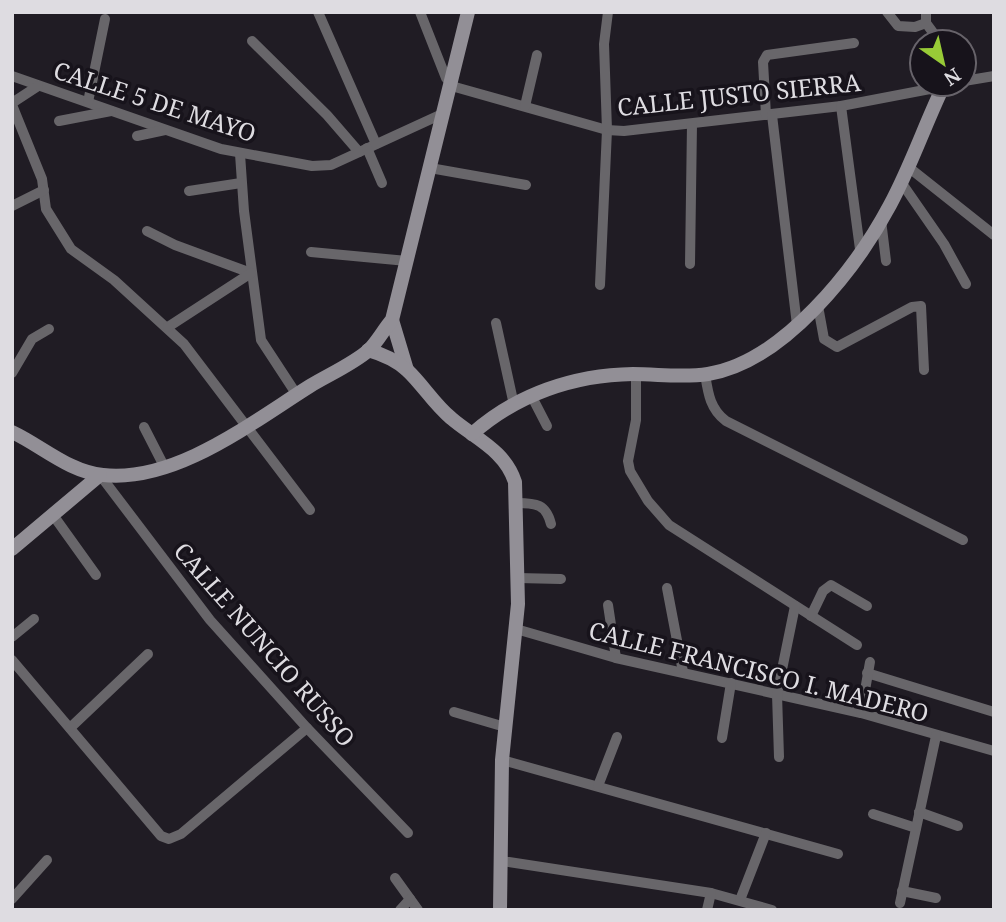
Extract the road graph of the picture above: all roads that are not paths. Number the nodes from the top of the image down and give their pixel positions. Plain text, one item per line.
1 (317, 12) edge
2 (420, 12) edge
3 (468, 12) edge
4 (608, 12) edge
5 (887, 12) edge
6 (926, 18) edge
7 (105, 19) dead end
8 (252, 41) dead end
9 (854, 43) dead end
10 (537, 55) dead end
11 (12, 76) edge
12 (449, 84) junction
13 (38, 86) junction
14 (908, 93) edge
15 (940, 98) edge
16 (88, 102) junction
17 (12, 104) edge
18 (524, 106) junction
19 (841, 106) junction
20 (113, 111) junction
21 (442, 114) junction
22 (769, 115) junction
23 (59, 121) dead end
24 (692, 124) junction
25 (167, 129) junction
26 (607, 130) junction
27 (137, 136) dead end
28 (367, 148) junction
29 (240, 153) junction
30 (907, 166) junction
31 (430, 168) junction
32 (901, 182) junction
33 (242, 183) junction
34 (382, 183) dead end
35 (526, 185) dead end
36 (44, 190) junction
37 (189, 191) dead end
38 (12, 206) edge
39 (881, 220) junction
40 (146, 231) dead end
41 (994, 235) edge
42 (860, 249) junction
43 (312, 252) dead end
44 (407, 261) junction
45 (886, 261) dead end
46 (690, 264) dead end
47 (251, 273) junction
48 (966, 284) dead end
49 (600, 285) dead end
50 (818, 306) junction
51 (392, 320) junction
52 (496, 323) dead end
53 (797, 325) junction
54 (168, 327) junction
55 (49, 329) dead end
56 (368, 350) junction
57 (407, 370) junction
58 (924, 370) dead end
59 (12, 373) edge
60 (636, 374) junction
61 (705, 374) junction
62 (297, 394) junction
63 (532, 397) junction
64 (514, 405) junction
65 (547, 426) dead end
66 (144, 427) dead end
67 (244, 427) junction
68 (12, 432) edge
69 (472, 434) junction
70 (165, 468) junction
71 (100, 475) junction
72 (517, 503) junction
73 (310, 510) dead end
74 (53, 515) junction
75 (551, 524) dead end
76 (963, 540) dead end
77 (12, 549) edge
78 (96, 575) dead end
79 (518, 578) junction
80 (561, 579) dead end
81 (667, 588) dead end
82 (608, 605) dead end
83 (795, 606) junction
84 (867, 606) dead end
85 (811, 616) junction
86 (34, 619) dead end
87 (516, 629) junction
88 (12, 637) edge
89 (856, 645) dead end
90 (148, 654) dead end
91 (616, 657) junction
92 (12, 660) edge
93 (870, 662) dead end
94 (683, 672) junction
95 (867, 673) junction
96 (731, 683) junction
97 (777, 694) junction
98 (454, 712) dead end
99 (994, 712) edge
100 (861, 713) junction
101 (505, 727) junction
102 (70, 728) junction
103 (307, 728) junction
104 (936, 736) junction
105 (617, 737) dead end
106 (722, 738) dead end
107 (994, 751) edge
108 (779, 757) dead end
109 (502, 760) junction
110 (598, 786) junction
111 (919, 812) junction
112 (873, 814) dead end
113 (958, 826) dead end
114 (916, 828) junction
115 (408, 833) dead end
116 (766, 833) junction
117 (838, 854) dead end
118 (47, 860) dead end
119 (502, 861) junction
120 (395, 877) dead end
121 (902, 891) junction
122 (711, 893) junction
123 (936, 898) dead end
124 (12, 899) edge
125 (410, 899) junction
126 (740, 900) junction
127 (900, 903) dead end
128 (400, 910) edge
129 (418, 910) edge
130 (500, 910) edge
131 (707, 910) edge
132 (772, 910) edge

1 - 28 street
2 - 12 street
3 - 12 street
4 - 26 street
5 - 6 street
7 - 16 street
8 - 28 street
9 - 22 street
10 - 18 street
11 - 13 street, CALLE 5 DE MAYO
12 - 18 street, CALLE JUSTO SIERRA
12 - 21 street
13 - 16 street, CALLE 5 DE MAYO
13 - 17 street
14 - 19 street, CALLE JUSTO SIERRA
15 - 30 street
16 - 20 street, CALLE 5 DE MAYO
17 - 36 street
18 - 26 street, CALLE JUSTO SIERRA
19 - 22 street, CALLE JUSTO SIERRA
19 - 42 street
20 - 23 street
20 - 25 street, CALLE 5 DE MAYO
21 - 28 street, CALLE 5 DE MAYO
21 - 31 street
22 - 24 street, CALLE JUSTO SIERRA
22 - 53 street
24 - 26 street, CALLE JUSTO SIERRA
24 - 46 street
25 - 27 street
25 - 29 street, CALLE 5 DE MAYO
26 - 49 street
28 - 29 street, CALLE 5 DE MAYO
28 - 34 street
29 - 33 street
30 - 32 street
30 - 41 street
31 - 35 street
31 - 44 street
32 - 39 street
32 - 48 street
33 - 37 street
33 - 47 street
36 - 38 street
36 - 54 street
39 - 42 street
39 - 45 street
40 - 47 street
42 - 50 street
43 - 44 street
44 - 51 street
47 - 54 street
47 - 62 street
50 - 53 street
50 - 58 street
51 - 56 street
51 - 57 street
52 - 64 street
53 - 61 street
54 - 67 street
55 - 59 street
56 - 57 street
56 - 62 street
57 - 69 street
60 - 61 street
60 - 63 street
60 - 83 street
61 - 76 street
62 - 67 street
63 - 64 street
63 - 65 street
64 - 69 street
66 - 70 street
67 - 70 street
67 - 73 street
68 - 71 street
69 - 72 street
70 - 71 street
71 - 74 street
71 - 103 street, CALLE NUNCIO RUSSO
72 - 75 street
72 - 79 street
74 - 77 street
74 - 78 street
79 - 80 street
79 - 87 street
81 - 94 street
82 - 91 street
83 - 85 street
83 - 97 street
84 - 85 street
85 - 89 street
86 - 88 street
87 - 91 street, CALLE FRANCISCO I. MADERO
87 - 101 street
90 - 102 street
91 - 94 street, CALLE FRANCISCO I. MADERO
92 - 102 street
93 - 95 street
94 - 96 street, CALLE FRANCISCO I. MADERO
95 - 99 street
95 - 100 street
96 - 97 street, CALLE FRANCISCO I. MADERO
96 - 106 street
97 - 100 street, CALLE FRANCISCO I. MADERO
97 - 108 street
98 - 101 street
100 - 104 street, CALLE FRANCISCO I. MADERO
101 - 109 street
102 - 103 street
103 - 115 street, CALLE NUNCIO RUSSO
104 - 107 street, CALLE FRANCISCO I. MADERO
104 - 111 street
105 - 110 street
109 - 110 street
109 - 119 street
110 - 116 street
111 - 113 street
111 - 114 street
112 - 114 street
114 - 121 street
116 - 117 street
116 - 126 street
118 - 124 street
119 - 122 street
119 - 130 street
120 - 125 street
121 - 123 street
121 - 127 street
122 - 126 street
122 - 131 street
125 - 128 street
125 - 129 street
126 - 132 street

